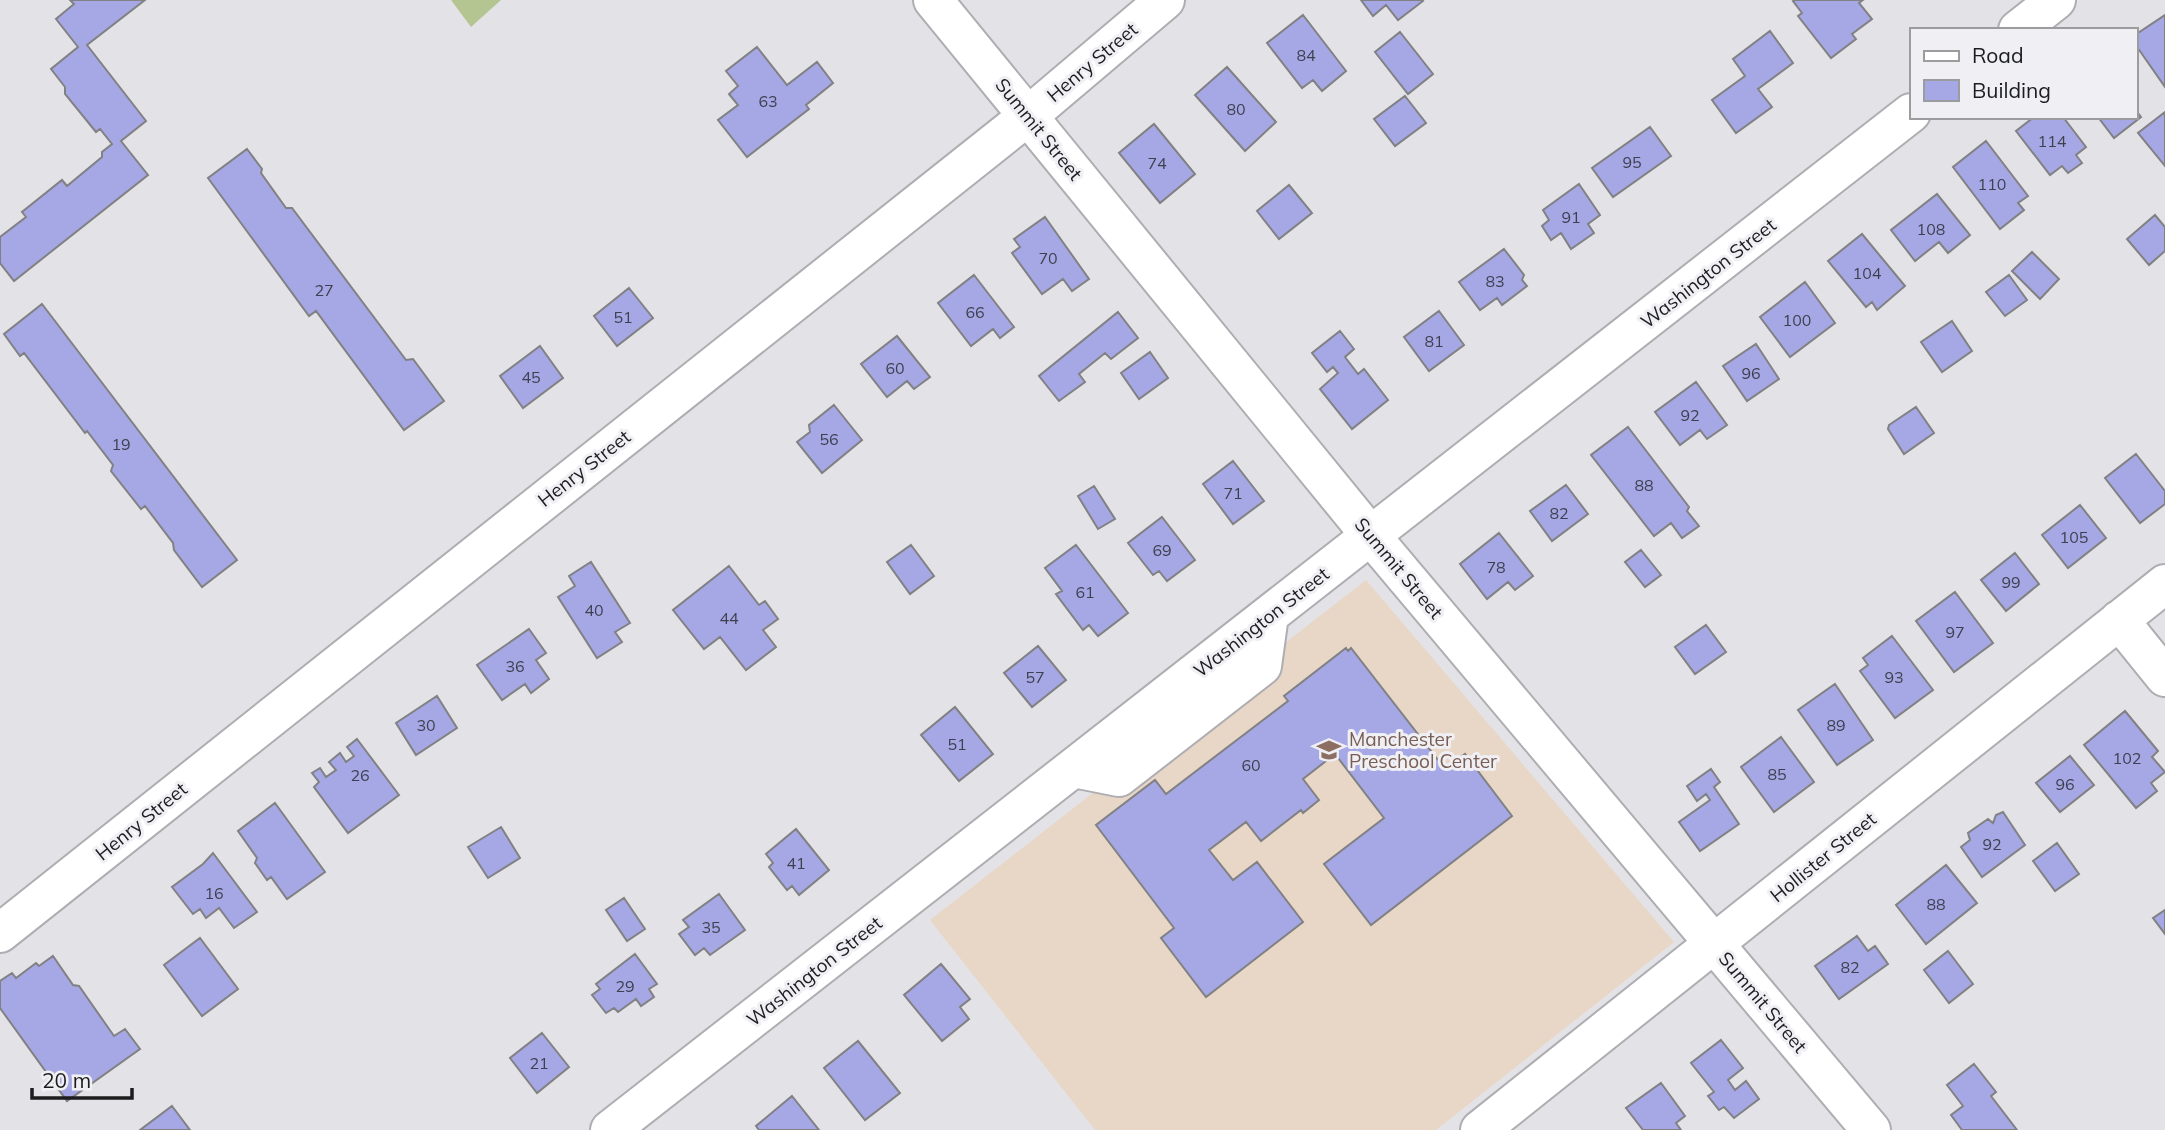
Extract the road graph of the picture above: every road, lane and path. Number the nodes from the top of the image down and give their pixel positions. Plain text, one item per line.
1 (933, 0) edge
2 (1166, 0) edge
3 (2056, 0) edge
4 (2021, 28) edge
5 (1910, 114) edge
6 (1028, 116) junction
7 (1371, 536) junction
8 (2165, 584) edge
9 (2119, 620) junction
10 (2165, 677) edge
11 (0, 933) edge
12 (1714, 945) junction
13 (610, 1130) edge
14 (1480, 1130) edge
15 (1871, 1130) edge

1 - 6 street, Summit Street
2 - 6 street, Henry Street
3 - 4 street
5 - 7 street, Washington Street
6 - 7 street, Summit Street
6 - 11 street, Henry Street
7 - 12 street, Summit Street
7 - 13 street, Washington Street
8 - 9 street, Hollister Street
9 - 10 street
9 - 12 street, Hollister Street
12 - 14 street, Hollister Street
12 - 15 street, Summit Street

